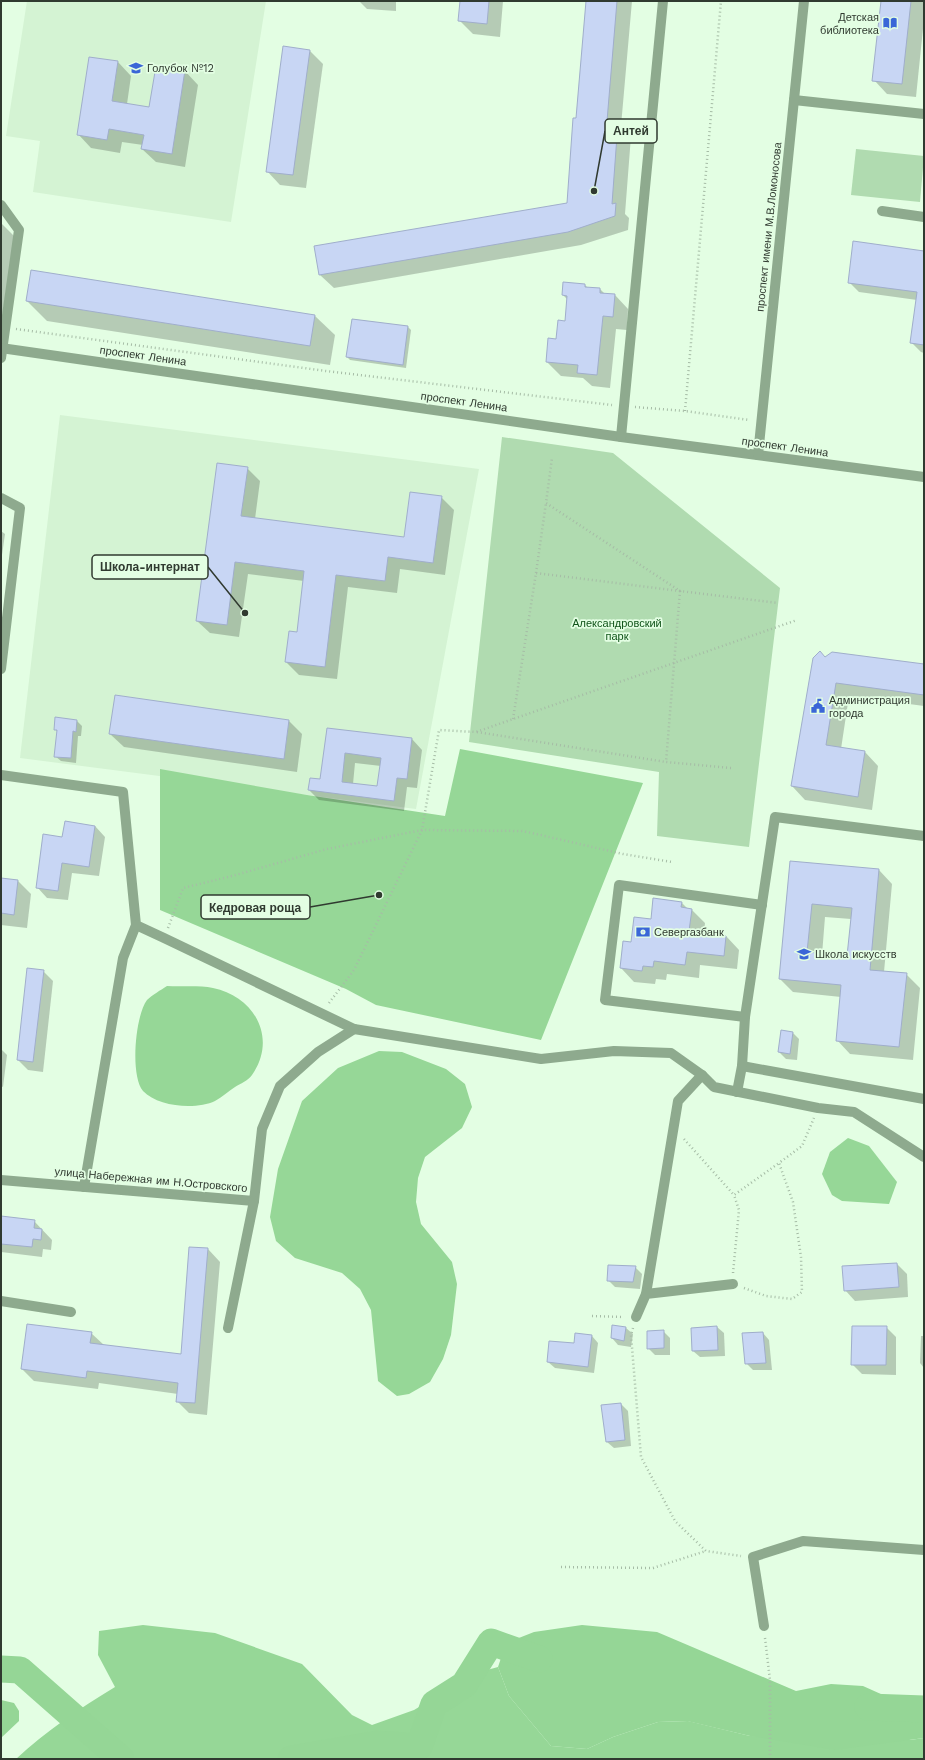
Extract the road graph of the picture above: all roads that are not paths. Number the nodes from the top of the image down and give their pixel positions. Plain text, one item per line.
1 (663, 1) edge
2 (804, 1) edge
3 (794, 100) junction
4 (924, 114) edge
5 (1, 205) edge
6 (882, 210) dead end
7 (924, 217) edge
8 (1, 351) edge
9 (621, 437) junction
10 (758, 455) junction
11 (924, 478) edge
12 (1, 498) edge
13 (1, 669) edge
14 (1, 775) edge
15 (924, 836) edge
16 (762, 905) junction
17 (136, 926) junction
18 (745, 1017) junction
19 (354, 1029) junction
20 (742, 1066) junction
21 (702, 1075) junction
22 (737, 1092) junction
23 (924, 1099) edge
24 (924, 1157) edge
25 (1, 1180) edge
26 (84, 1187) junction
27 (254, 1201) junction
28 (733, 1284) road end
29 (646, 1294) junction
30 (1, 1302) edge
31 (71, 1312) dead end
32 (636, 1317) road end
33 (228, 1328) dead end
34 (924, 1550) edge
35 (764, 1626) road end

1 - 9 street
2 - 3 street, проспект имени М.В.Ломоносова
3 - 4 street
3 - 10 street, проспект имени М.В.Ломоносова
5 - 8 street
6 - 7 street
8 - 9 street, проспект Ленина
9 - 10 street, проспект Ленина
10 - 11 street, проспект Ленина
12 - 13 street
14 - 17 street
15 - 16 street
16 - 18 street
16 - 18 street
17 - 19 street
17 - 26 street
18 - 20 street
19 - 21 street
19 - 27 street, улица Набережная им Н.Островского
20 - 22 street
20 - 23 street
21 - 22 street
21 - 29 street
22 - 24 street
25 - 26 street, улица Набережная им Н.Островского
26 - 27 street, улица Набережная им Н.Островского
27 - 33 street
28 - 29 street
29 - 32 street
30 - 31 street
34 - 35 street

